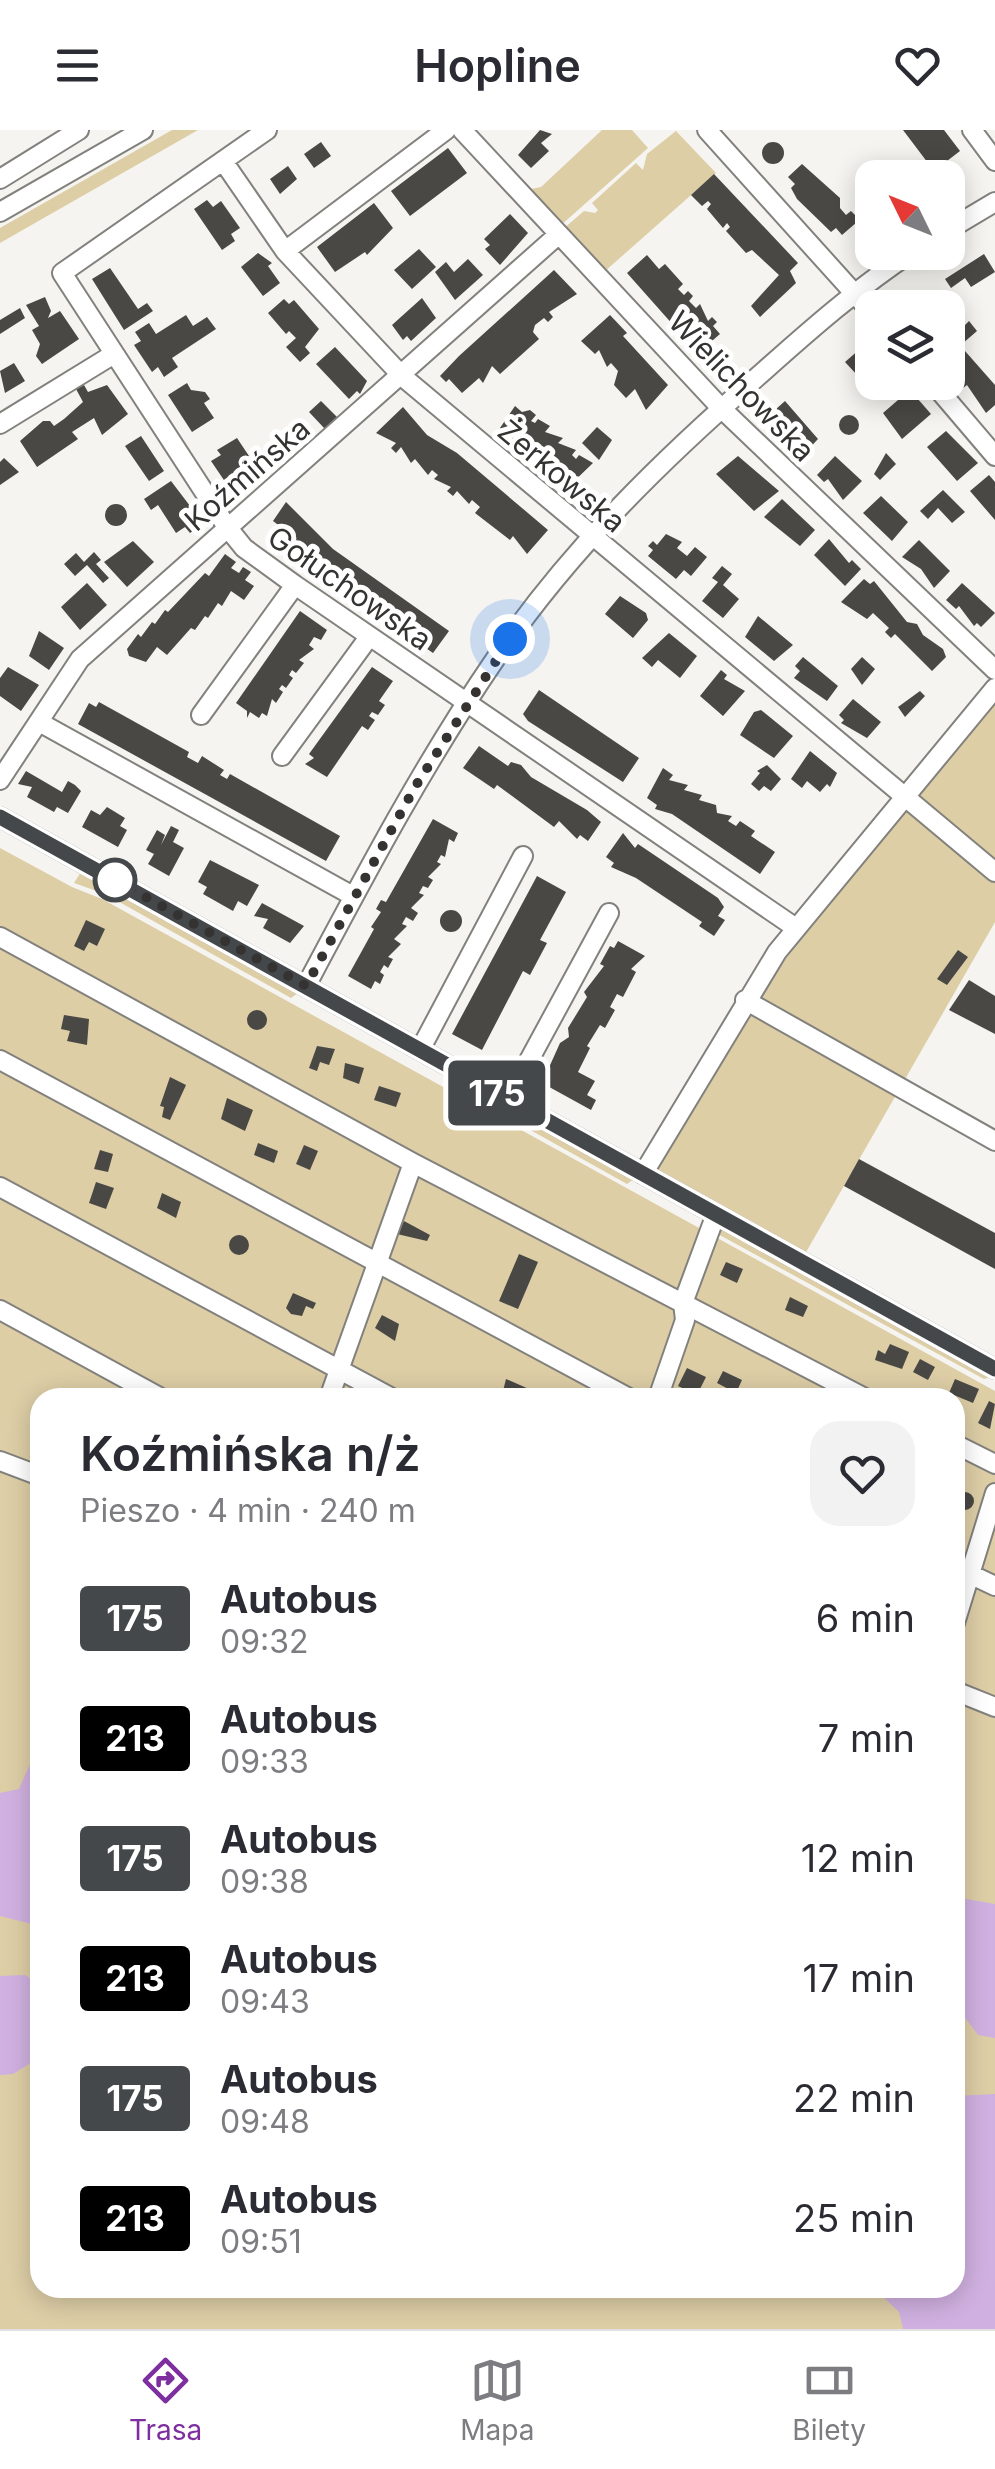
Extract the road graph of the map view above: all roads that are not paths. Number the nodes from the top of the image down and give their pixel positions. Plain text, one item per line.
1 (78, 130) edge
2 (143, 130) edge
3 (267, 130) edge
4 (446, 130) edge
5 (462, 130) edge
6 (706, 130) edge
7 (972, 130) edge
8 (224, 161) junction
9 (995, 161) edge
10 (0, 180) edge
11 (995, 202) edge
12 (0, 212) edge
13 (965, 220) edge
14 (559, 234) junction
15 (285, 252) junction
16 (887, 270) edge
17 (860, 290) edge
18 (855, 292) edge
19 (855, 294) edge
20 (114, 354) junction
21 (403, 377) junction
22 (947, 400) edge
23 (721, 408) junction
24 (0, 424) edge
25 (995, 456) edge
26 (227, 527) junction
27 (592, 538) junction
28 (294, 585) junction
29 (368, 636) junction
30 (995, 670) edge
31 (995, 688) edge
32 (467, 703) junction
33 (202, 715) dead end
34 (39, 722) junction
35 (282, 756) dead end
36 (0, 780) edge
37 (902, 798) junction
38 (0, 817) edge
39 (524, 856) dead end
40 (995, 872) edge
41 (353, 896) junction
42 (608, 913) dead end
43 (796, 928) junction
44 (0, 937) edge
45 (306, 986) junction
46 (745, 1000) junction
47 (420, 1050) junction
48 (0, 1060) edge
49 (508, 1100) junction
50 (995, 1141) edge
51 (413, 1163) junction
52 (642, 1174) junction
53 (0, 1187) edge
54 (716, 1214) junction
55 (377, 1266) junction
56 (682, 1304) junction
57 (0, 1310) edge
58 (338, 1369) junction
59 (995, 1369) edge
60 (143, 1388) edge
61 (331, 1388) edge
62 (373, 1388) edge
63 (610, 1388) edge
64 (661, 1388) edge
65 (846, 1388) edge
66 (965, 1449) edge
67 (0, 1460) edge
68 (995, 1464) edge
69 (30, 1472) edge
70 (995, 1493) edge
71 (965, 1566) edge
72 (965, 1572) edge
73 (995, 1586) edge
74 (965, 1695) edge
75 (995, 1707) edge

1 - 10 street
2 - 12 street
3 - 8 street
4 - 15 street
5 - 14 street, Wielichowska
6 - 18 street
7 - 9 street
8 - 15 street, Żerkowska
8 - 20 street, Gołuchowska
11 - 13 street
14 - 21 street, Koźmińska
14 - 23 street, Wielichowska
15 - 21 street, Żerkowska
16 - 17 street
19 - 23 street
20 - 24 street
20 - 26 street, Gołuchowska
21 - 26 street, Koźmińska
21 - 27 street, Żerkowska
22 - 25 street
23 - 27 street
23 - 30 street, Wielichowska
26 - 28 street, Gołuchowska
26 - 34 street, Koźmińska
27 - 32 street
27 - 37 street, Żerkowska
28 - 29 street, Gołuchowska
28 - 33 street
29 - 32 street, Gołuchowska
29 - 35 street
31 - 37 street
32 - 41 street
32 - 43 street, Gołuchowska
34 - 36 street, Koźmińska
34 - 41 street
37 - 40 street, Żerkowska
37 - 43 street
38 - 45 street
39 - 47 street
41 - 45 street
42 - 49 street
43 - 46 street
44 - 51 street
45 - 47 street
46 - 50 street
46 - 52 street
47 - 49 street
48 - 55 street
49 - 52 street
51 - 55 street
51 - 56 street
52 - 54 street
53 - 58 street
54 - 56 street
54 - 59 street
55 - 58 street
55 - 63 street
56 - 64 street
56 - 65 street
57 - 60 street
58 - 61 street
58 - 62 street
66 - 68 street
67 - 69 street
70 - 71 street
72 - 73 street
74 - 75 street

